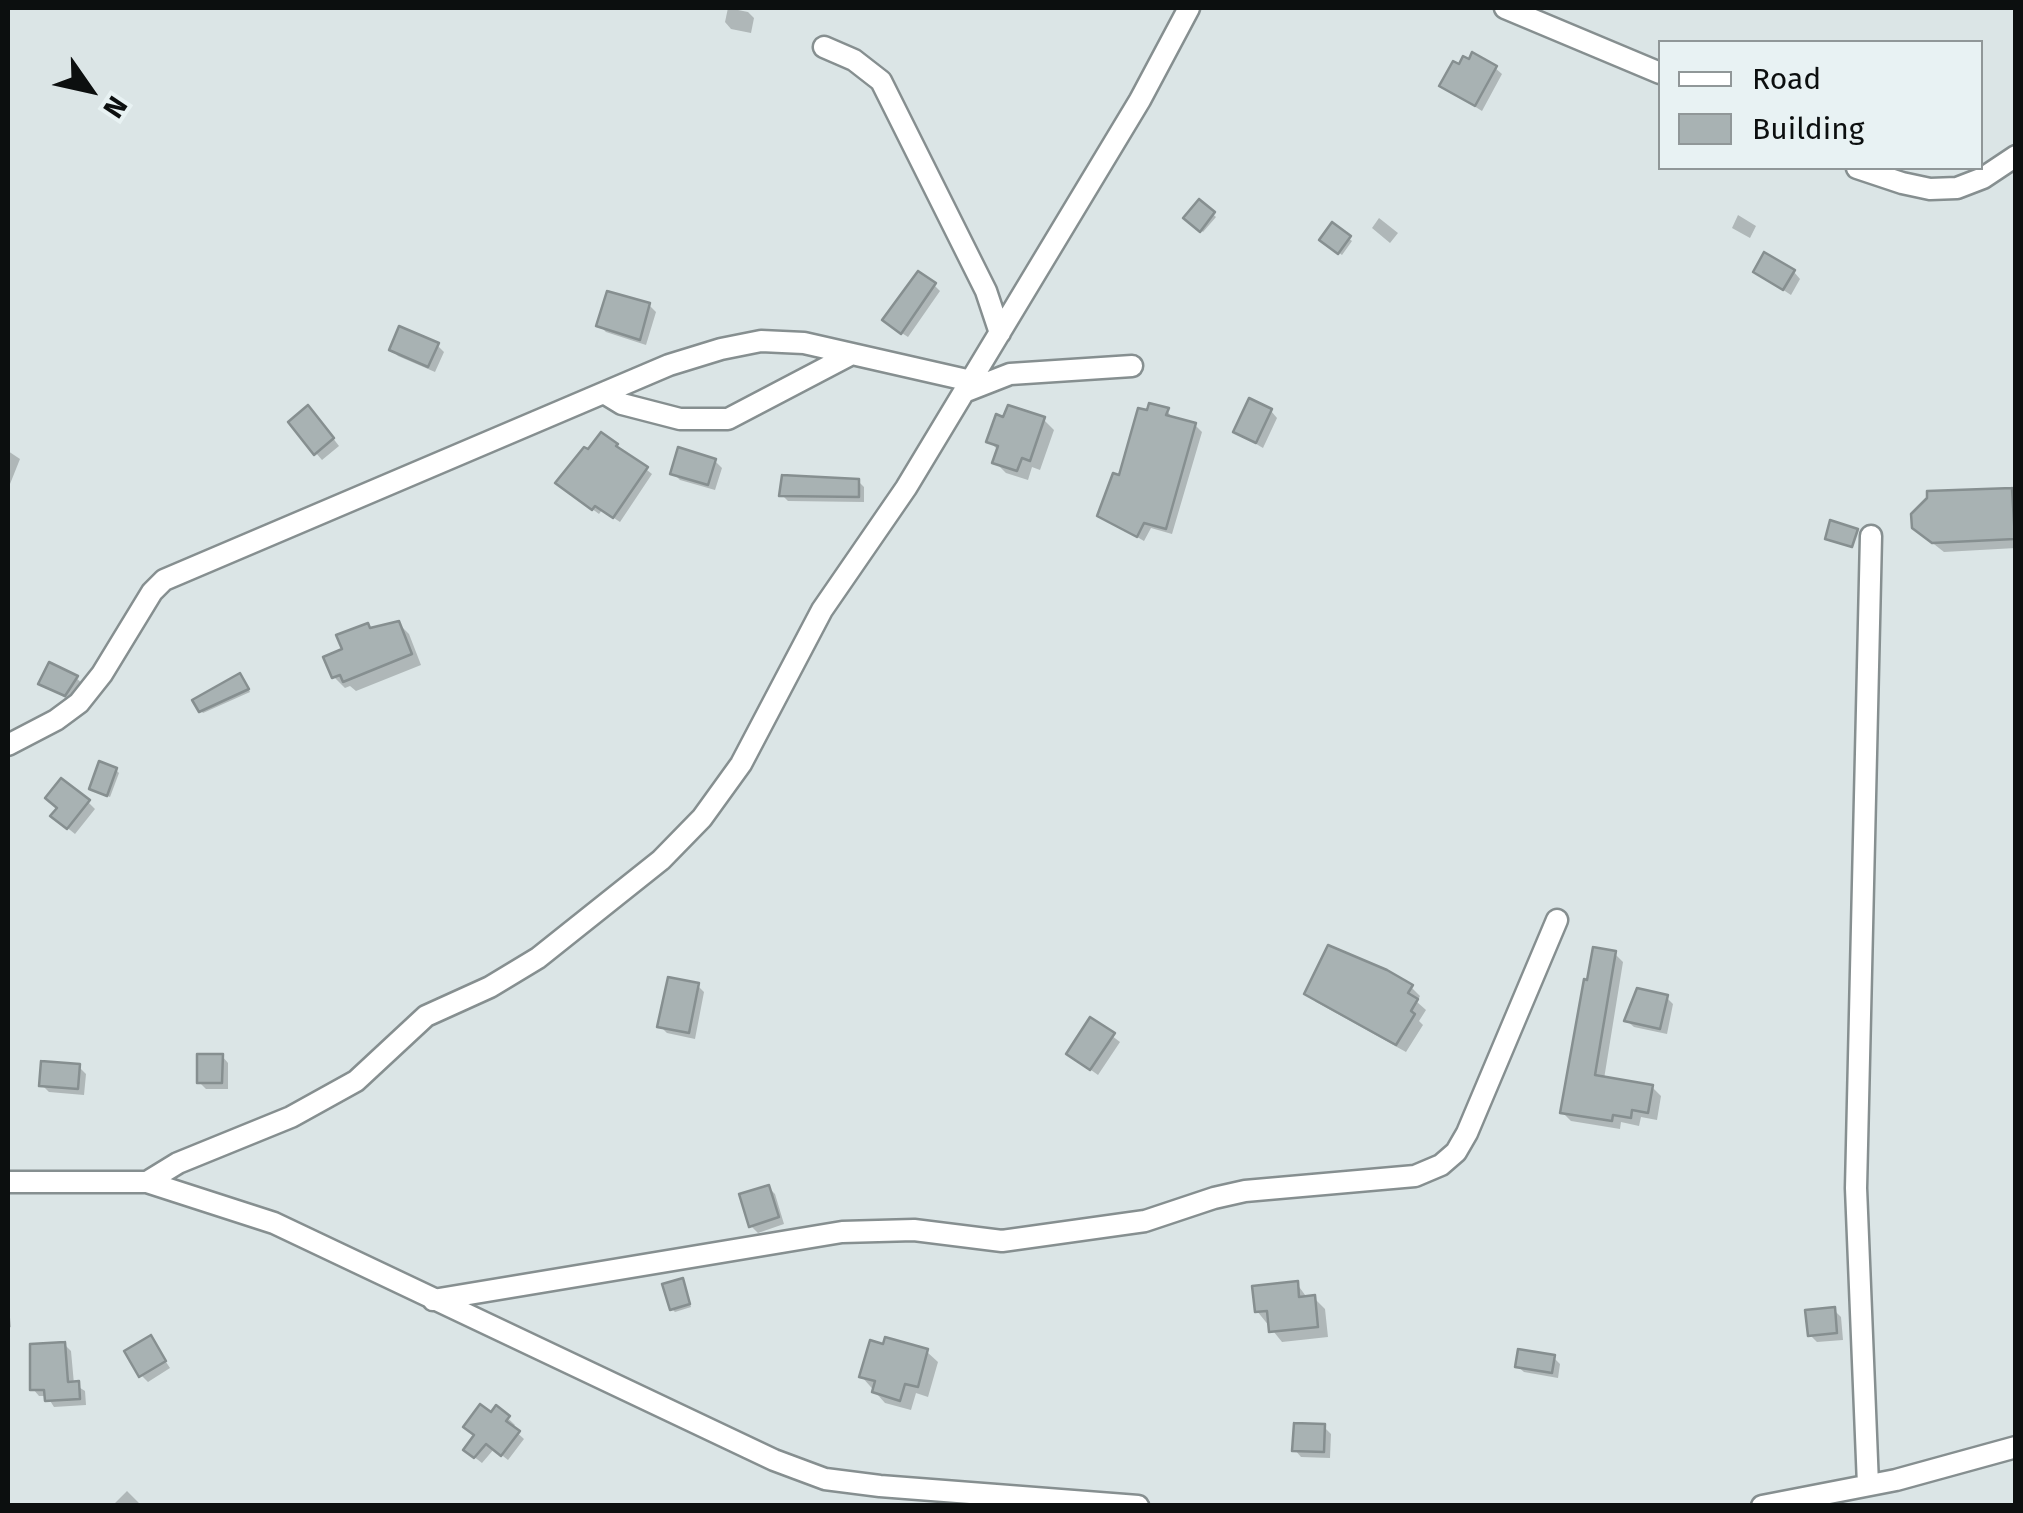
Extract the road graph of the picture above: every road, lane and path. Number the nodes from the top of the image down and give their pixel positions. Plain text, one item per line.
1 (1188, 8) edge
2 (1505, 8) edge
3 (824, 47) dead end
4 (1658, 72) edge
5 (2016, 156) edge
6 (1864, 170) edge
7 (1000, 333) junction
8 (852, 354) junction
9 (1132, 366) dead end
10 (967, 387) junction
11 (604, 393) junction
12 (1871, 536) dead end
13 (8, 745) edge
14 (1557, 920) dead end
15 (8, 1182) edge
16 (147, 1182) junction
17 (433, 1300) junction
18 (2016, 1448) edge
19 (1868, 1486) junction
20 (1138, 1506) edge
21 (1762, 1506) edge

1 - 7 street
2 - 4 street
3 - 7 street
5 - 6 street
7 - 10 street
8 - 10 street
8 - 11 street
8 - 11 street
9 - 10 street
10 - 16 street
11 - 13 street
12 - 19 street
14 - 17 street
15 - 16 street
16 - 17 street
17 - 20 street
18 - 19 street
19 - 21 street

